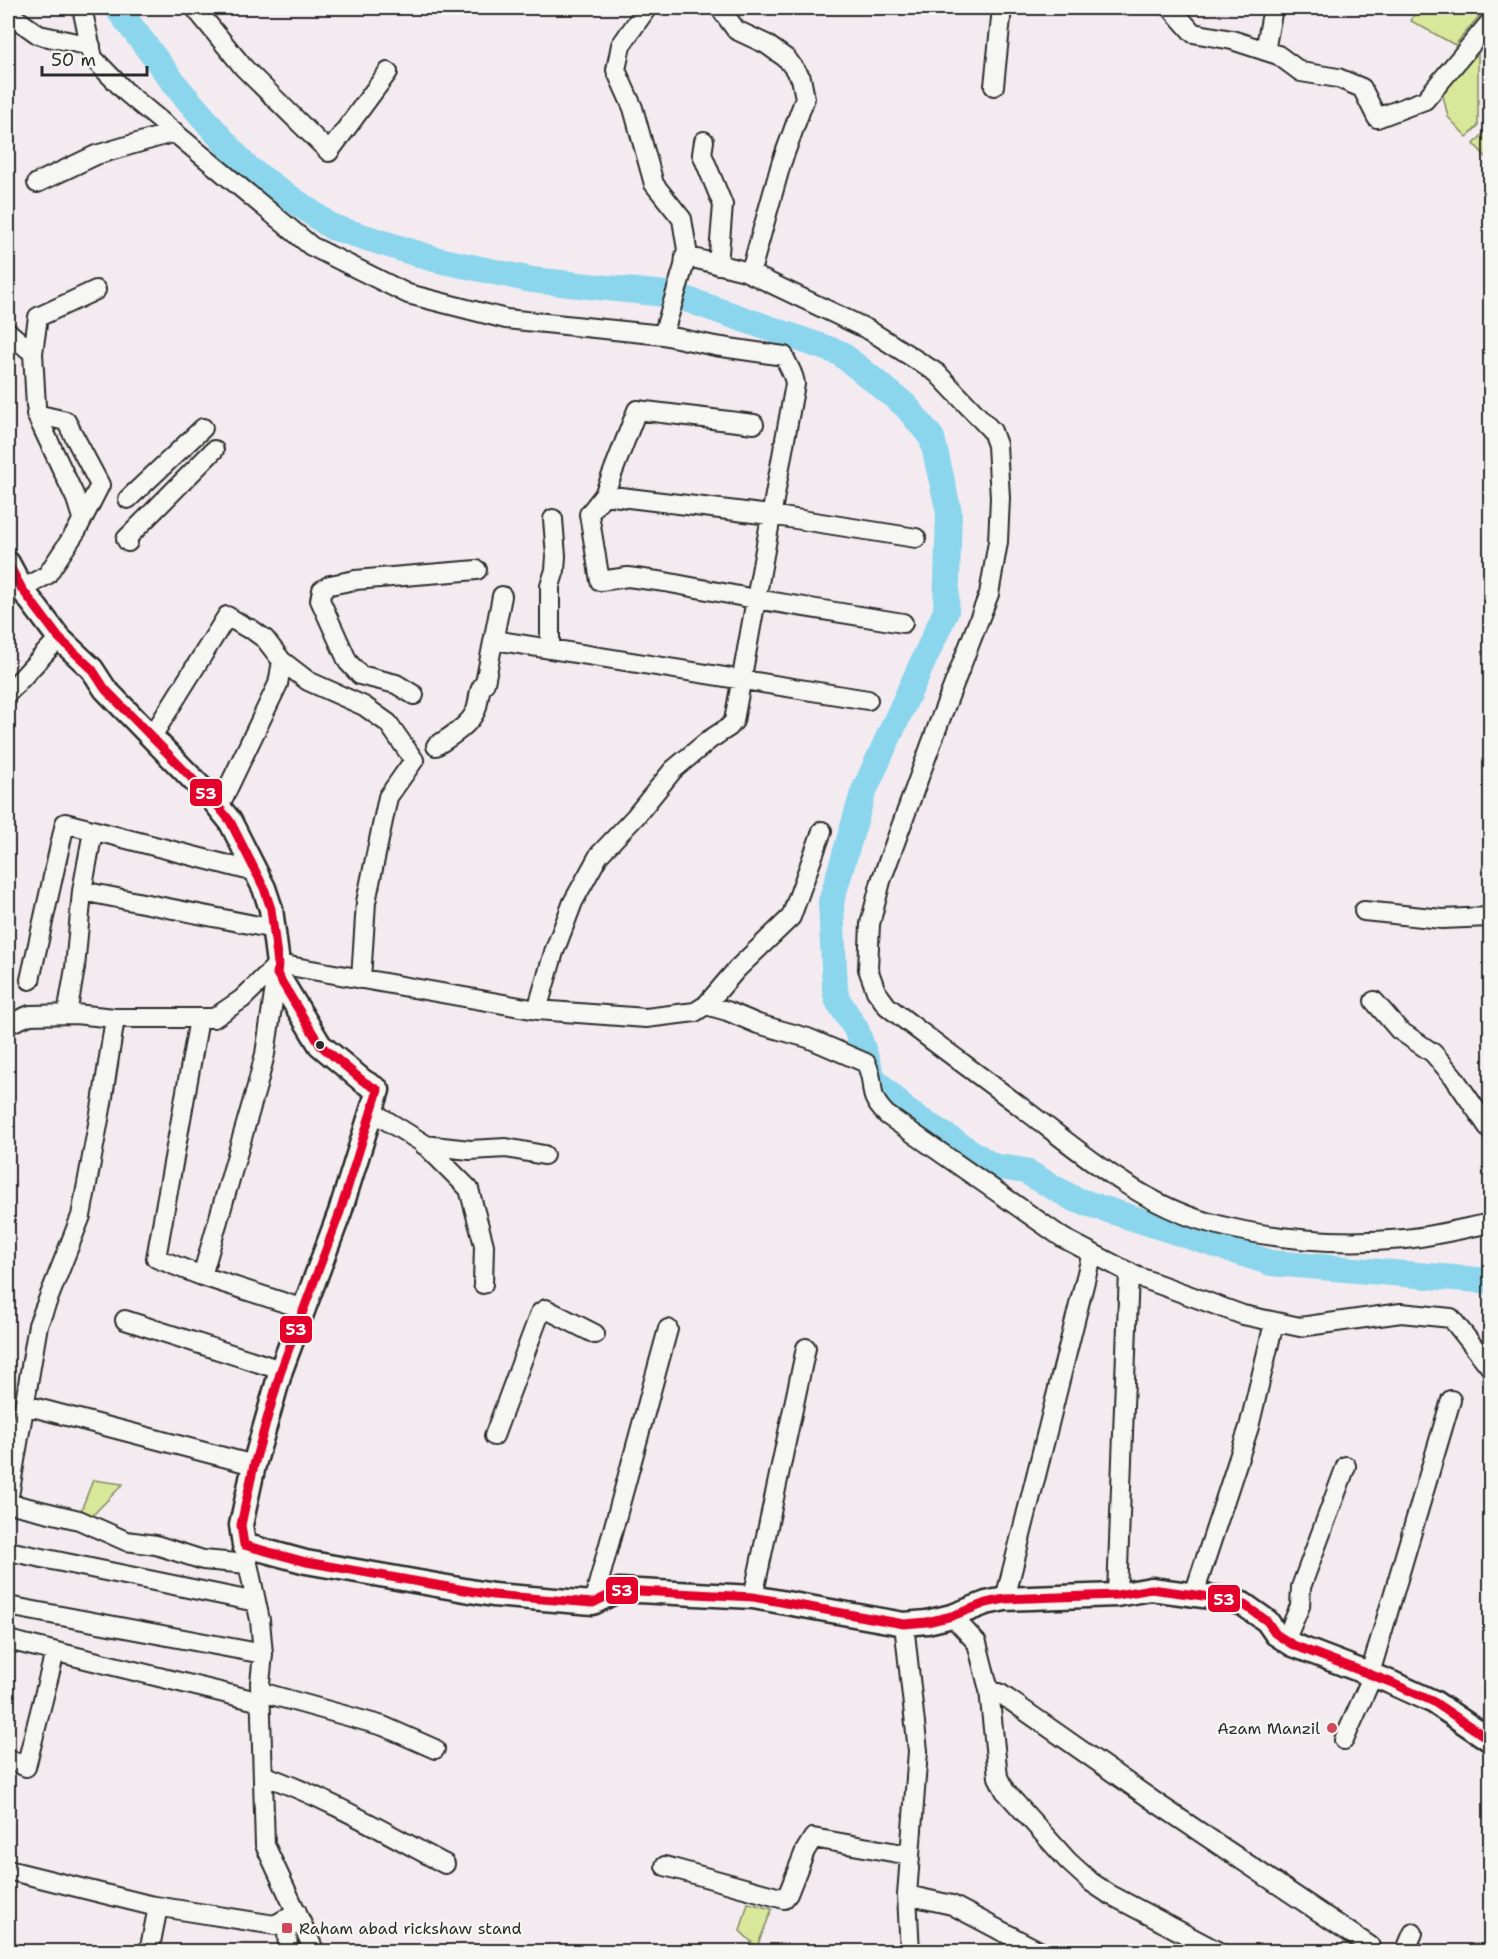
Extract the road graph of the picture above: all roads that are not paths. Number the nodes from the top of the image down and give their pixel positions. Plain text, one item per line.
1 (82, 8) edge
2 (195, 8) edge
3 (647, 8) edge
4 (720, 8) edge
5 (1002, 8) edge
6 (1171, 8) edge
7 (1273, 8) edge
8 (8, 13) edge
9 (1491, 22) edge
10 (90, 46) junction
11 (1265, 51) junction
12 (388, 72) dead end
13 (993, 86) dead end
14 (175, 132) junction
15 (704, 141) dead end
16 (37, 183) dead end
17 (686, 261) junction
18 (718, 266) junction
19 (745, 271) junction
20 (96, 290) dead end
21 (665, 330) junction
22 (10, 339) edge
23 (33, 353) junction
24 (36, 406) dead end
25 (754, 424) dead end
26 (203, 428) dead end
27 (214, 450) dead end
28 (604, 495) junction
29 (128, 499) dead end
30 (770, 515) junction
31 (82, 518) junction
32 (553, 519) dead end
33 (916, 538) dead end
34 (128, 542) dead end
35 (8, 563) edge
36 (477, 570) dead end
37 (22, 589) junction
38 (502, 596) dead end
39 (755, 599) junction
40 (903, 623) dead end
41 (59, 638) junction
42 (495, 640) junction
43 (550, 649) junction
44 (282, 661) junction
45 (741, 679) junction
46 (8, 693) edge
47 (414, 694) dead end
48 (868, 700) dead end
49 (151, 738) junction
50 (436, 746) dead end
51 (219, 807) junction
52 (93, 831) junction
53 (822, 831) dead end
54 (255, 872) junction
55 (82, 891) junction
56 (1364, 911) dead end
57 (1491, 916) edge
58 (274, 929) junction
59 (278, 969) junction
60 (361, 979) junction
61 (30, 980) dead end
62 (1374, 1001) dead end
63 (706, 1005) junction
64 (537, 1010) junction
65 (67, 1014) junction
66 (115, 1018) junction
67 (199, 1018) junction
68 (8, 1024) edge
69 (370, 1111) junction
70 (1491, 1130) edge
71 (424, 1144) junction
72 (544, 1155) dead end
73 (1491, 1223) edge
74 (1092, 1253) junction
75 (1129, 1272) junction
76 (202, 1276) junction
77 (483, 1284) dead end
78 (304, 1309) junction
79 (125, 1320) dead end
80 (1274, 1323) junction
81 (668, 1329) dead end
82 (595, 1334) dead end
83 (806, 1348) dead end
84 (1491, 1367) edge
85 (281, 1370) junction
86 (1451, 1400) dead end
87 (25, 1406) junction
88 (494, 1436) dead end
89 (254, 1465) junction
90 (1346, 1466) dead end
91 (8, 1502) edge
92 (8, 1551) edge
93 (246, 1555) junction
94 (1194, 1594) junction
95 (1117, 1595) junction
96 (753, 1597) junction
97 (1005, 1599) junction
98 (256, 1602) junction
99 (593, 1604) junction
100 (8, 1606) edge
101 (952, 1616) junction
102 (904, 1624) junction
103 (1285, 1641) junction
104 (8, 1642) edge
105 (55, 1652) junction
106 (263, 1654) junction
107 (1373, 1675) junction
108 (989, 1690) junction
109 (261, 1697) junction
110 (1344, 1740) dead end
111 (1491, 1740) edge
112 (435, 1749) dead end
113 (8, 1759) edge
114 (263, 1775) junction
115 (909, 1855) junction
116 (444, 1864) dead end
117 (664, 1866) dead end
118 (8, 1870) edge
119 (907, 1895) junction
120 (158, 1907) junction
121 (297, 1912) junction
122 (1413, 1933) dead end
123 (1370, 1946) dead end
124 (149, 1952) edge
125 (288, 1952) edge
126 (315, 1952) edge
127 (910, 1952) edge
128 (1041, 1952) edge
129 (1219, 1952) edge
130 (1406, 1952) edge

1 - 10 street
2 - 12 street
3 - 17 street
4 - 19 street
5 - 13 street
6 - 11 street
7 - 11 street
8 - 10 street
9 - 11 street
10 - 14 street
14 - 16 street
14 - 21 street
15 - 18 street
17 - 18 street
17 - 21 street
18 - 19 street
19 - 73 street
20 - 23 street
21 - 30 street
22 - 23 street
23 - 24 street
25 - 28 street
26 - 29 street
27 - 34 street
28 - 30 street
28 - 39 street
30 - 33 street
30 - 39 street
31 - 31 street
31 - 37 street
32 - 43 street
35 - 37 main road
36 - 47 street
37 - 41 main road
38 - 42 street
39 - 40 street
39 - 45 street
41 - 46 street
41 - 49 main road
42 - 43 street
42 - 50 street
43 - 45 street
44 - 49 street
44 - 51 street
44 - 60 street
45 - 48 street
45 - 64 street
49 - 51 main road
51 - 54 main road
52 - 54 street
52 - 55 street
52 - 61 street
53 - 63 street
54 - 58 main road
55 - 58 street
55 - 65 street
56 - 57 street
58 - 59 main road
59 - 60 street
59 - 67 street
59 - 69 main road
59 - 76 street
60 - 64 street
62 - 70 street
63 - 64 street
63 - 74 street
65 - 66 street
65 - 68 street
66 - 67 street
66 - 87 street
67 - 76 street
69 - 71 street
69 - 78 main road
71 - 72 street
71 - 77 street
74 - 75 street
74 - 97 street
75 - 80 street
75 - 95 street
76 - 78 street
78 - 85 main road
79 - 85 street
80 - 84 street
80 - 94 street
81 - 99 street
82 - 88 street
83 - 96 street
85 - 89 main road
86 - 107 street
87 - 89 street
87 - 91 street
89 - 93 main road
90 - 103 street
91 - 93 street
92 - 98 street
93 - 98 street
93 - 99 main road
94 - 95 main road
94 - 103 main road
95 - 97 main road
96 - 99 main road
96 - 102 main road
97 - 101 main road
98 - 106 street
100 - 106 street
101 - 102 main road
101 - 108 street
102 - 115 street
103 - 107 main road
104 - 105 street
105 - 109 street
105 - 113 street
106 - 109 street
107 - 110 street
107 - 111 main road
108 - 123 street
108 - 129 street
109 - 112 street
109 - 114 street
114 - 116 street
114 - 121 street
115 - 117 street
115 - 119 street
118 - 120 street
119 - 127 street
119 - 128 street
120 - 121 street
120 - 124 street
121 - 125 street
121 - 126 street
122 - 130 street

